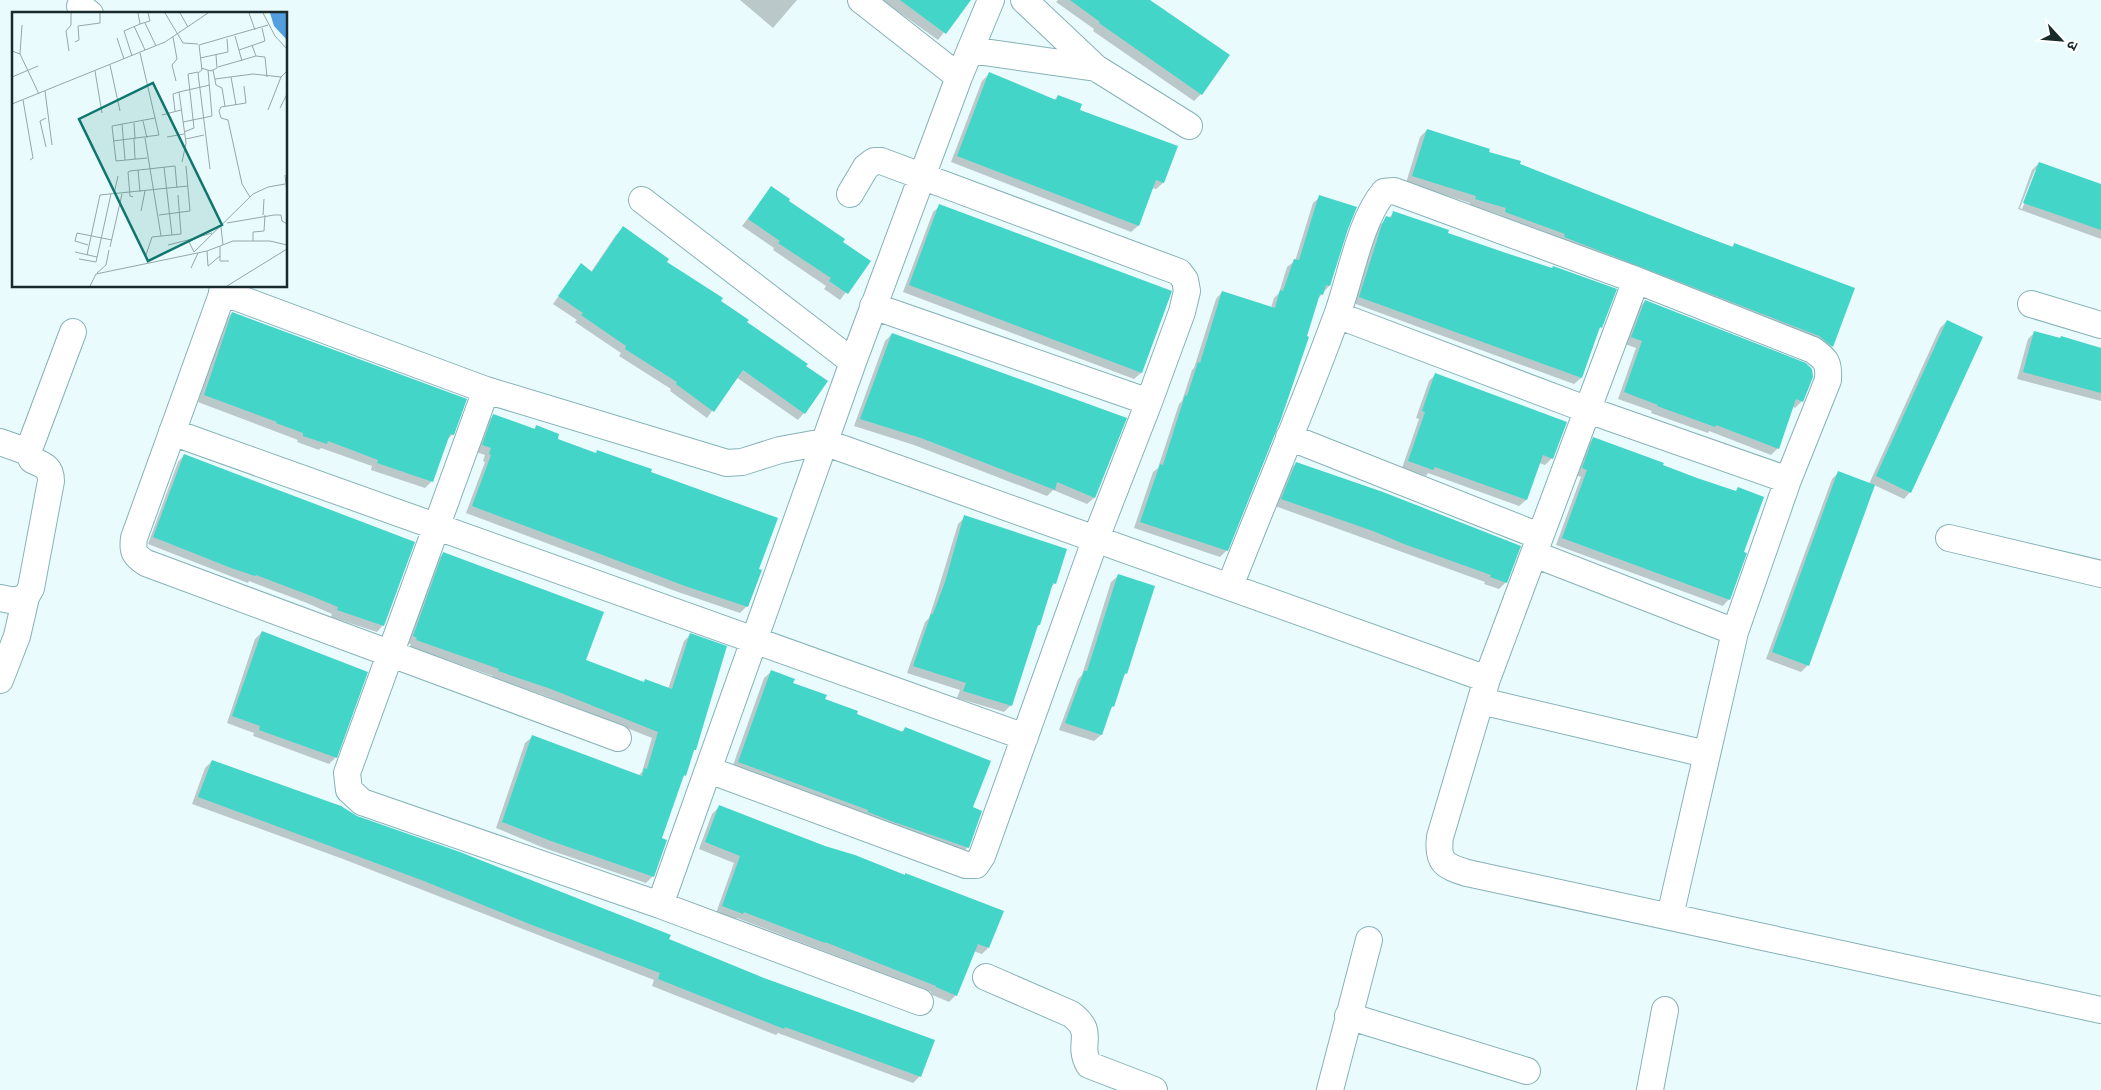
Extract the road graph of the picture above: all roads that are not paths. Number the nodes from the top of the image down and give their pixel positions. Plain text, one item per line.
1 (861, 0) edge
2 (991, 0) edge
3 (1024, 0) edge
4 (970, 50) junction
5 (1096, 68) junction
6 (959, 77) junction
7 (1189, 126) dead end
8 (921, 177) junction
9 (850, 194) dead end
10 (642, 200) dead end
11 (1636, 280) junction
12 (224, 289) edge
13 (2031, 304) dead end
14 (873, 306) junction
15 (1337, 315) junction
16 (2101, 324) edge
17 (73, 332) dead end
18 (853, 362) junction
19 (486, 390) junction
20 (1149, 402) junction
21 (1588, 410) junction
22 (172, 432) junction
23 (1289, 437) junction
24 (0, 442) edge
25 (824, 442) junction
26 (28, 452) junction
27 (1788, 480) junction
28 (436, 525) junction
29 (1096, 538) junction
30 (1949, 538) dead end
31 (1537, 545) junction
32 (2101, 574) edge
33 (1230, 586) junction
34 (26, 597) junction
35 (0, 598) edge
36 (1734, 632) junction
37 (753, 641) junction
38 (390, 654) junction
39 (0, 680) edge
40 (1484, 690) junction
41 (1025, 737) junction
42 (618, 738) dead end
43 (1706, 754) junction
44 (708, 770) junction
45 (660, 905) junction
46 (1670, 916) junction
47 (1369, 940) dead end
48 (986, 977) dead end
49 (920, 1002) dead end
50 (1664, 1010) dead end
51 (2101, 1010) edge
52 (1348, 1016) junction
53 (1527, 1071) dead end
54 (1154, 1090) edge
55 (1330, 1090) edge
56 (1650, 1090) edge

1 - 6 street
2 - 4 street
3 - 5 street
4 - 5 street
4 - 6 street
5 - 7 street
6 - 8 street
8 - 9 street
8 - 14 street
8 - 20 street
10 - 18 street
11 - 15 street
11 - 21 street
11 - 27 street
12 - 19 street
12 - 22 street
13 - 16 street
14 - 18 street
14 - 20 street
15 - 21 street
15 - 23 street
17 - 26 street
18 - 25 street
19 - 25 street
19 - 28 street
20 - 29 street
21 - 27 street
21 - 31 street
22 - 28 street
22 - 38 street
23 - 31 street
23 - 33 street
24 - 26 street
25 - 29 street
25 - 37 street
26 - 34 street
27 - 36 street
28 - 37 street
28 - 38 street
29 - 33 street
29 - 41 street
30 - 32 street
31 - 36 street
31 - 40 street
33 - 40 street
34 - 35 street
34 - 39 street
36 - 43 street
37 - 41 street
37 - 44 street
38 - 42 street
38 - 45 street
40 - 43 street
40 - 46 street
41 - 44 street
43 - 46 street
44 - 45 street
45 - 49 street
46 - 51 street
47 - 52 street
48 - 54 street
50 - 56 street
52 - 53 street
52 - 55 street

